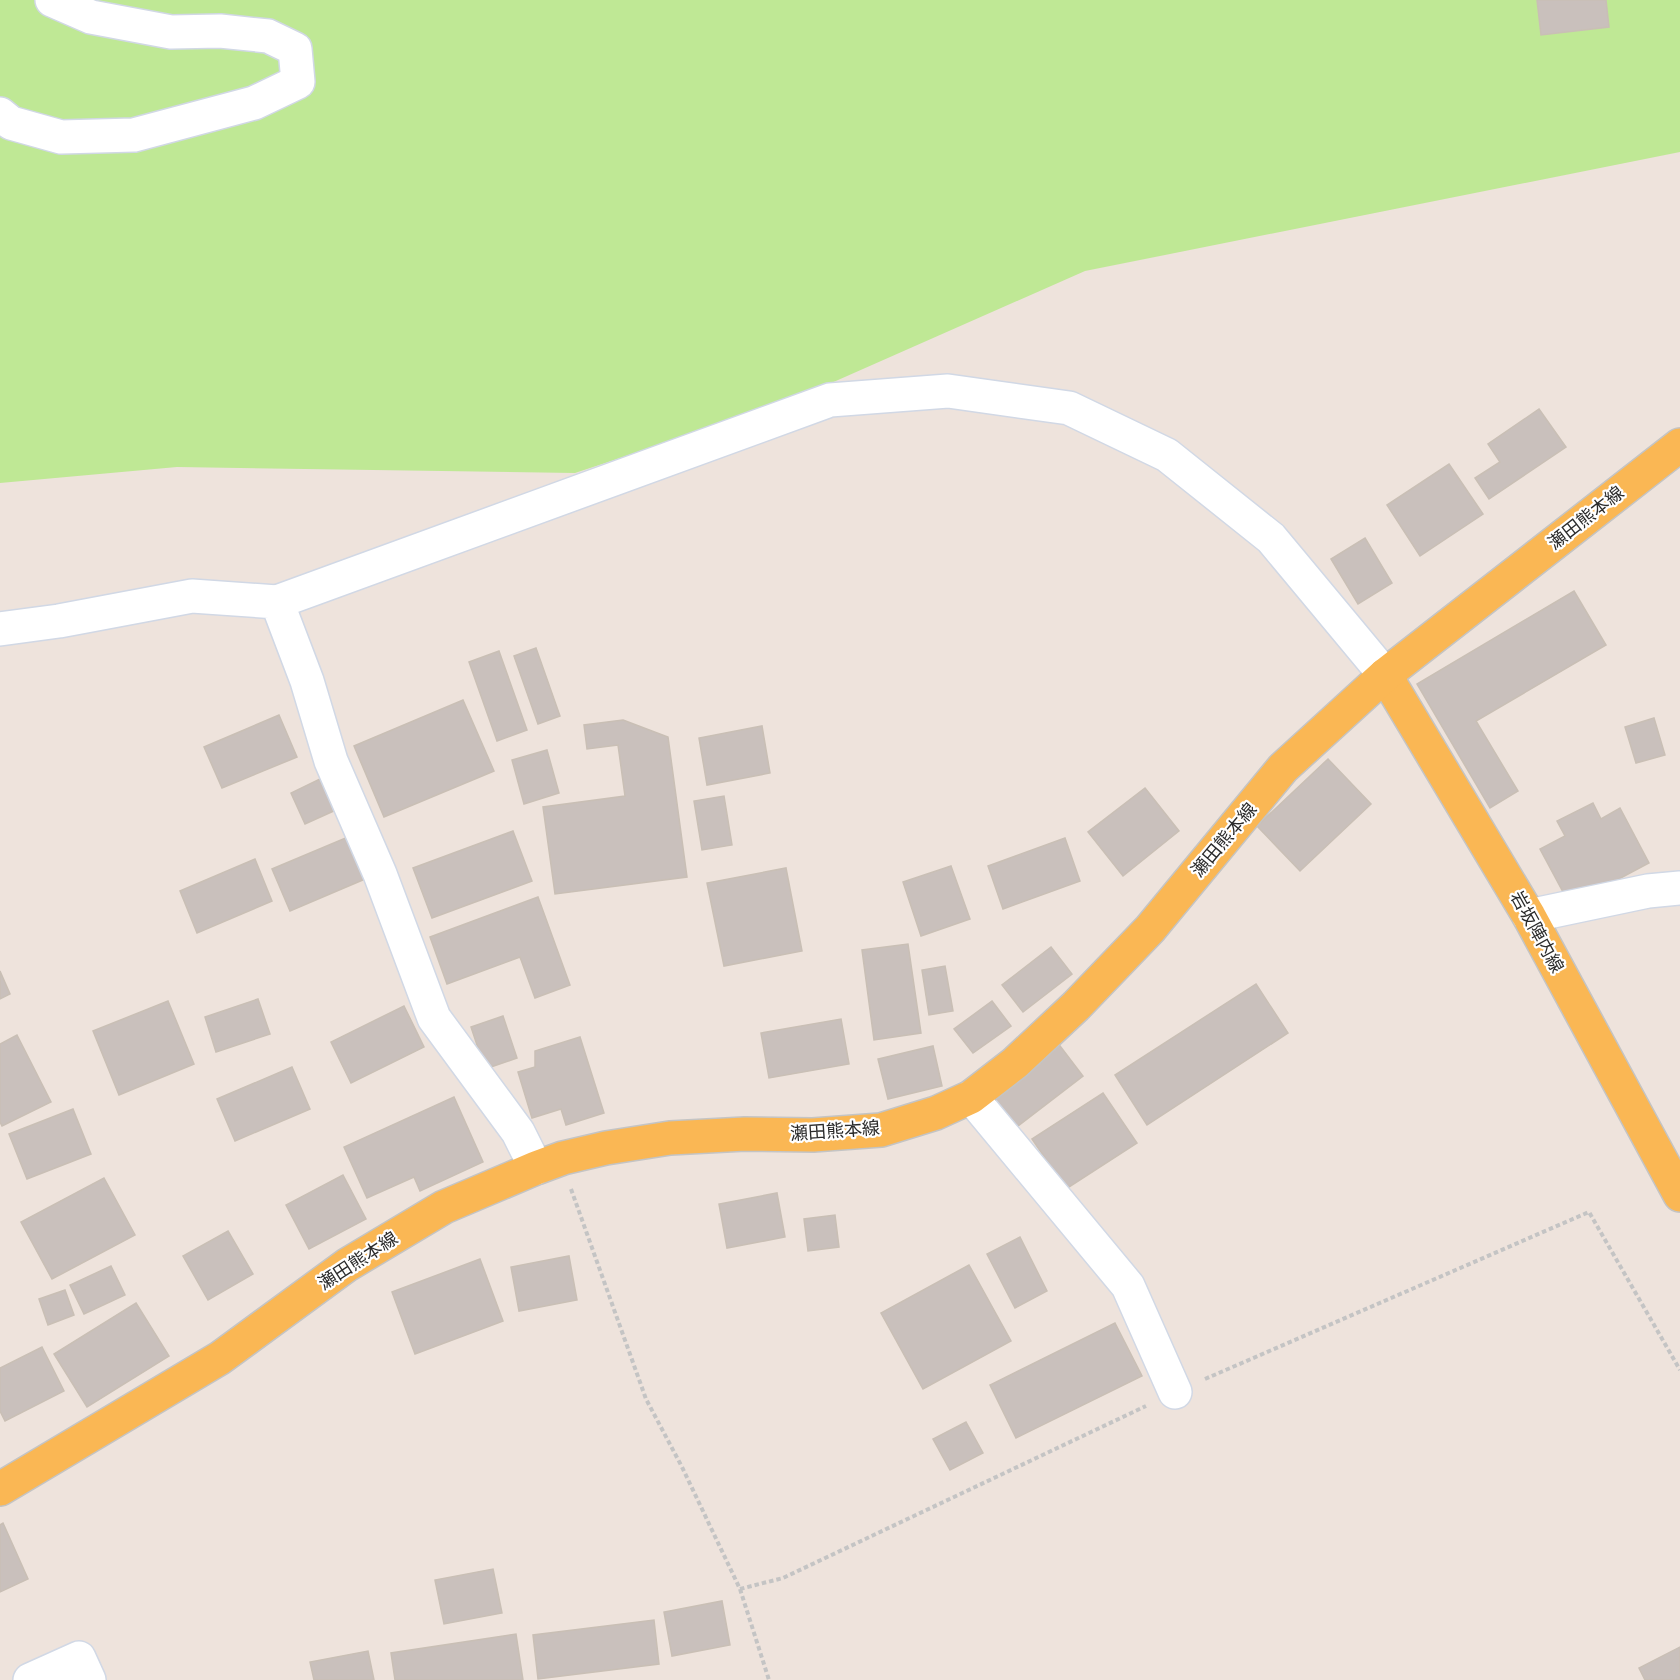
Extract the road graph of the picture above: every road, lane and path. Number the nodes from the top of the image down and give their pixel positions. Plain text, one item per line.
1 (52, 0) edge
2 (0, 114) edge
3 (1680, 445) edge
4 (277, 602) junction
5 (0, 629) edge
6 (1385, 675) junction
7 (1680, 888) edge
8 (1529, 916) junction
9 (971, 1097) junction
10 (550, 1163) junction
11 (1680, 1195) edge
12 (1680, 1370) edge
13 (1175, 1392) junction
14 (0, 1489) edge
15 (740, 1589) junction
16 (30, 1680) edge
17 (89, 1680) edge
18 (768, 1680) edge

1 - 2 street
3 - 6 main road, 瀬田熊本線
4 - 5 street
4 - 6 street
4 - 10 street
6 - 8 main road, 岩坂陣内線
6 - 9 main road, 瀬田熊本線
7 - 8 street
8 - 11 main road, 岩坂陣内線
9 - 10 main road, 瀬田熊本線
9 - 13 street
10 - 14 main road, 瀬田熊本線
10 - 15 path
12 - 13 path
13 - 15 path
15 - 18 path
16 - 17 street

